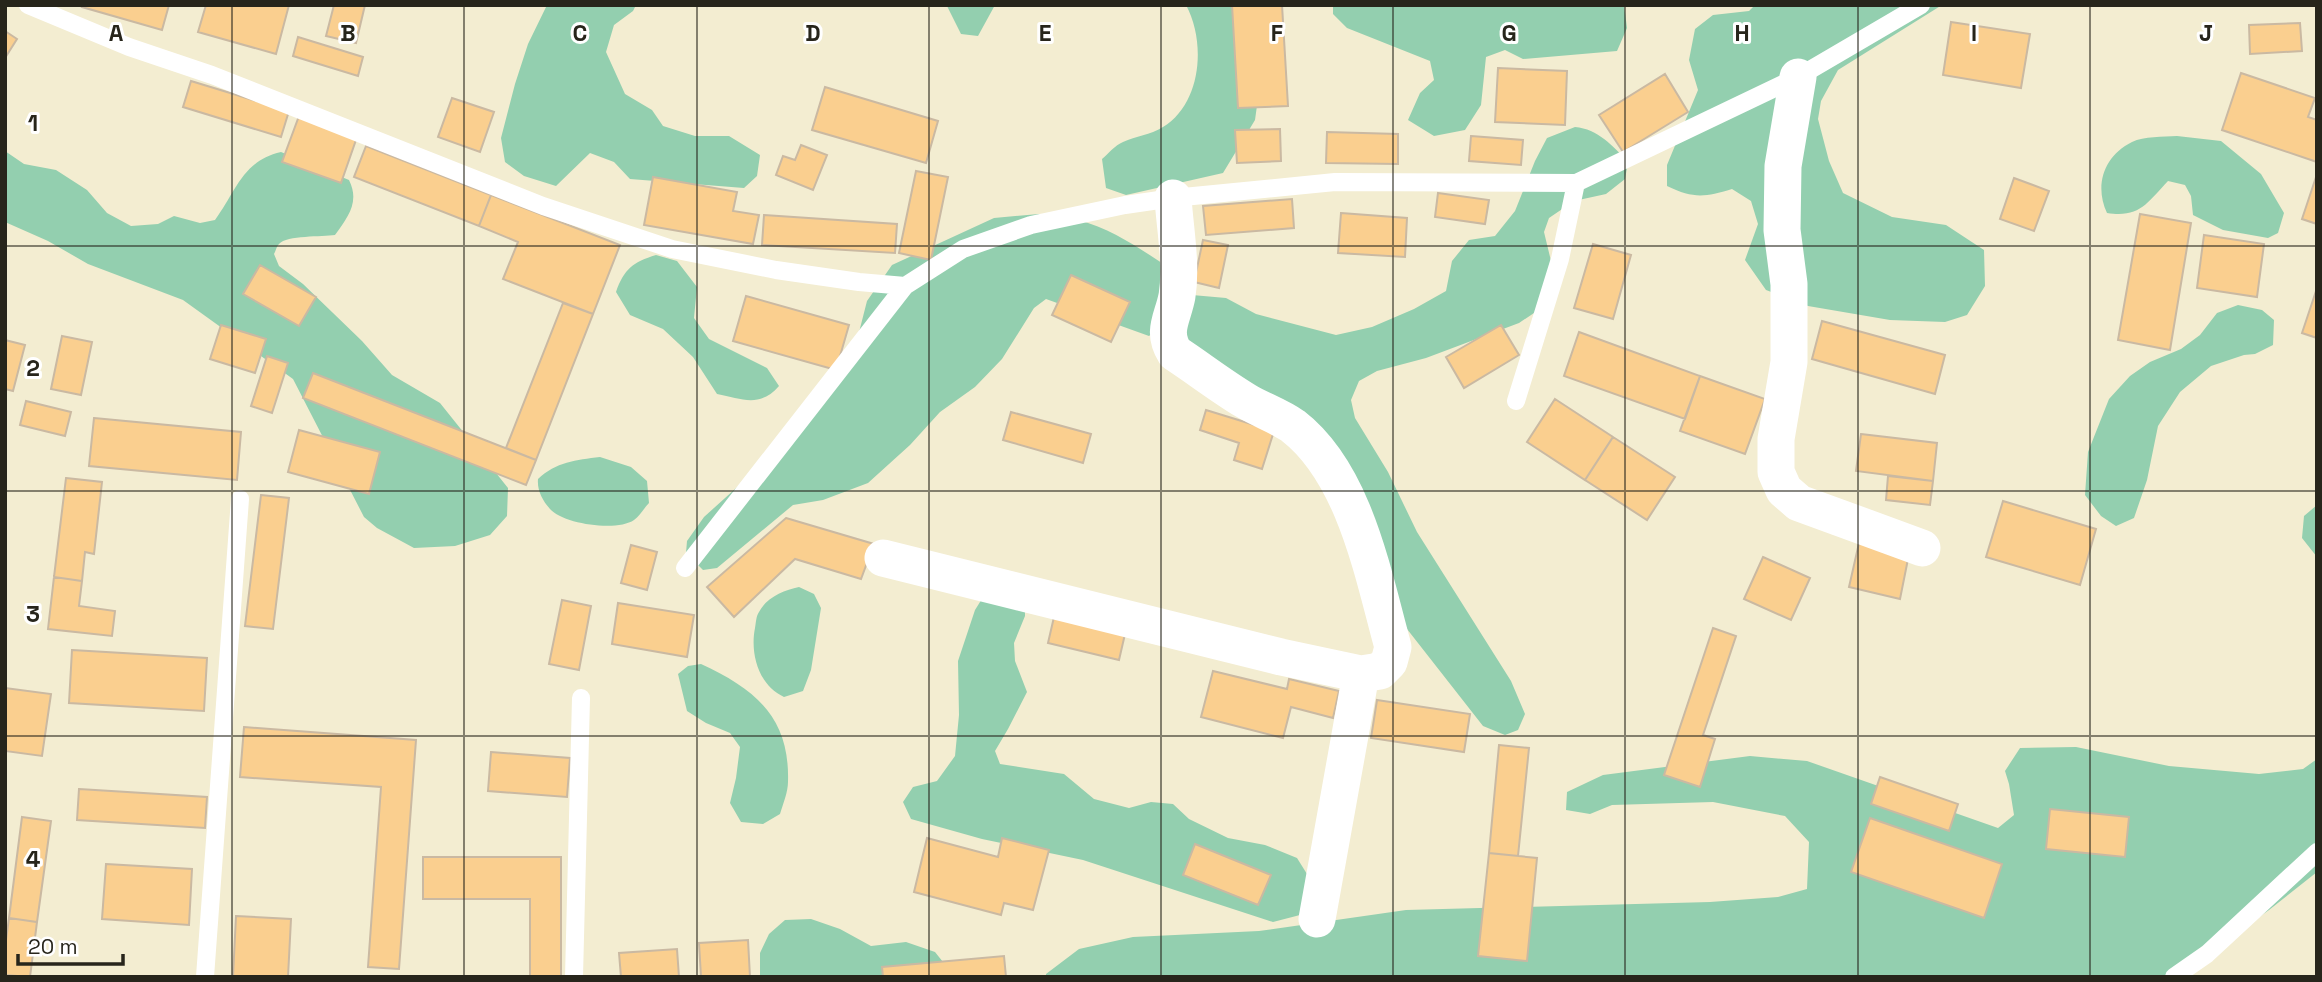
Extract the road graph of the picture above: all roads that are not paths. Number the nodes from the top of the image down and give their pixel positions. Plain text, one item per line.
1 (28, 5) edge
2 (1921, 5) edge
3 (1798, 77) junction
4 (1576, 183) junction
5 (1173, 198) junction
6 (905, 286) junction
7 (1516, 401) dead end
8 (240, 499) dead end
9 (1922, 548) dead end
10 (883, 558) dead end
11 (685, 568) dead end
12 (1361, 674) junction
13 (581, 698) dead end
14 (2317, 852) edge
15 (1317, 919) dead end
16 (205, 977) edge
17 (574, 977) edge
18 (2174, 977) edge

1 - 6 lane
2 - 3 lane
3 - 4 lane
3 - 9 street
4 - 5 lane
4 - 7 lane
5 - 6 lane
5 - 12 street
6 - 11 lane
8 - 16 lane
10 - 12 street
12 - 15 street
13 - 17 lane
14 - 18 lane

